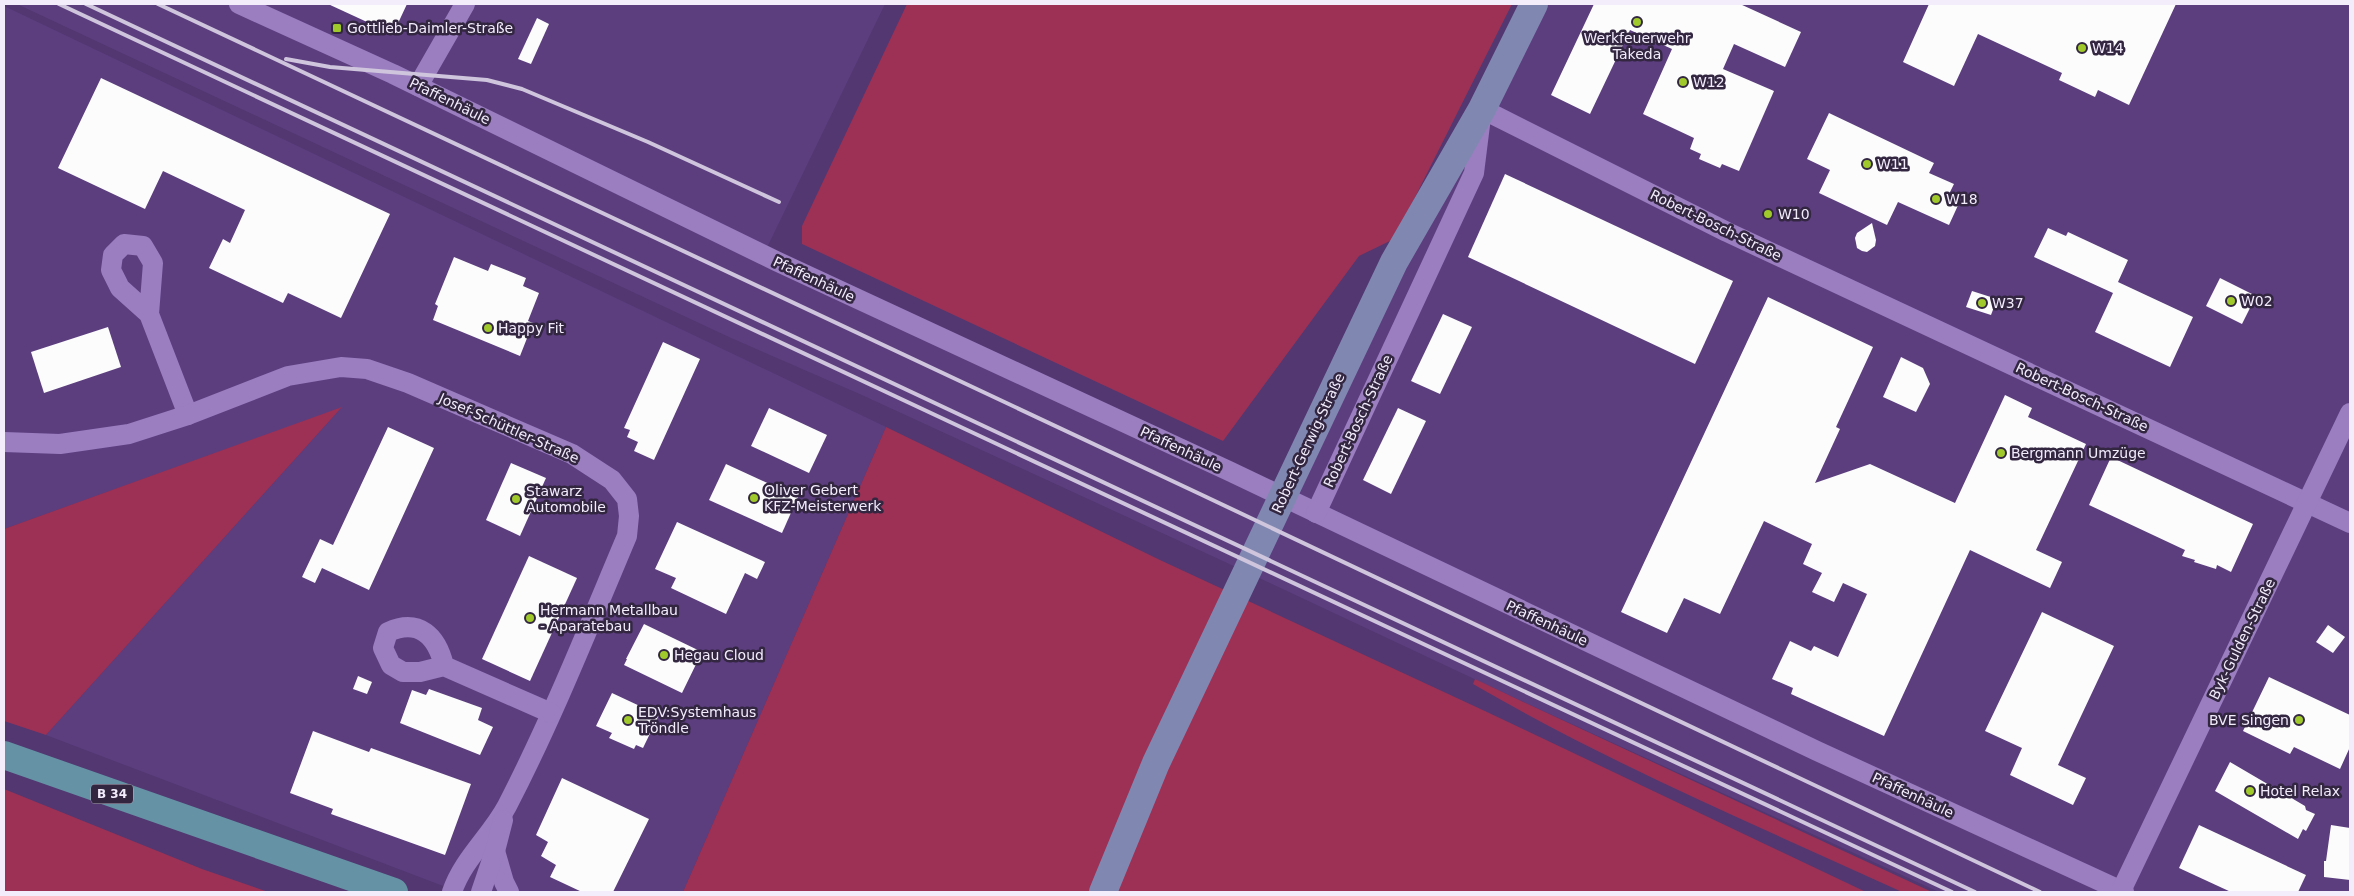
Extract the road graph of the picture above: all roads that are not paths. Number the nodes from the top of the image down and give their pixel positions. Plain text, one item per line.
1 (239, 4) edge
2 (465, 4) edge
3 (1534, 4) edge
4 (418, 86) junction
5 (1482, 109) junction
6 (149, 314) dead end
7 (2350, 414) edge
8 (188, 415) junction
9 (4, 442) edge
10 (2308, 502) junction
11 (1316, 512) junction
12 (2350, 523) edge
13 (444, 666) dead end
14 (551, 713) junction
15 (4, 755) edge
16 (506, 808) junction
17 (495, 852) junction
18 (394, 892) edge
19 (452, 892) edge
20 (481, 892) edge
21 (510, 892) edge
22 (1103, 892) edge
23 (2122, 892) edge

1 - 4 street, Pfaffenhäule
2 - 4 street
3 - 5 street, Robert-Gerwig-Straße
4 - 11 street, Pfaffenhäule
5 - 10 street, Robert-Bosch-Straße
5 - 11 street, Robert-Bosch-Straße
5 - 22 street, Robert-Gerwig-Straße
6 - 8 street
7 - 10 street, Byk-Gulden-Straße
8 - 9 street, Josef-Schüttler-Straße
8 - 14 street, Josef-Schüttler-Straße
10 - 12 street, Robert-Bosch-Straße
10 - 23 street, Byk-Gulden-Straße
11 - 23 street, Pfaffenhäule
13 - 14 street
14 - 16 street, Josef-Schüttler-Straße
15 - 18 main road, B 34
16 - 17 street, Josef-Schüttler-Straße
16 - 19 street, Josef-Schüttler-Straße
17 - 20 street, Josef-Schüttler-Straße
17 - 21 street

